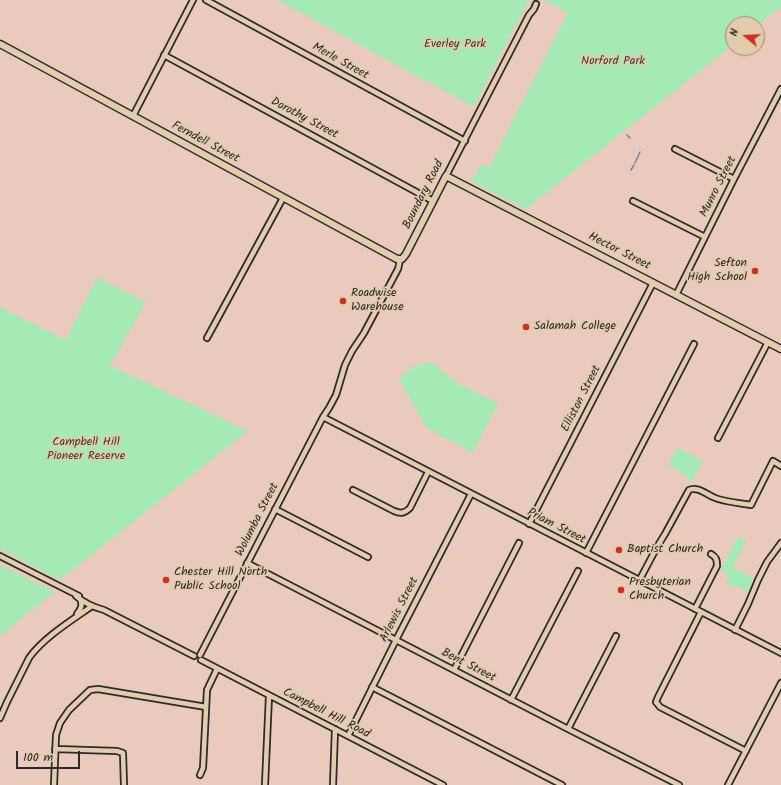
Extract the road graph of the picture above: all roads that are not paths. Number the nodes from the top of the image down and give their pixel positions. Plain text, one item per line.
1 (193, 0) edge
2 (206, 0) edge
3 (536, 4) dead end
4 (0, 44) edge
5 (164, 55) junction
6 (781, 90) edge
7 (133, 116) junction
8 (465, 141) junction
9 (675, 149) dead end
10 (446, 176) junction
11 (734, 179) junction
12 (283, 198) junction
13 (433, 200) junction
14 (633, 201) dead end
15 (706, 237) junction
16 (400, 259) junction
17 (653, 283) junction
18 (676, 294) junction
19 (207, 338) dead end
20 (768, 342) junction
21 (694, 344) dead end
22 (781, 349) edge
23 (336, 395) joint
24 (322, 417) junction
25 (718, 438) dead end
26 (781, 466) edge
27 (428, 472) junction
28 (353, 490) dead end
29 (471, 494) junction
30 (275, 509) junction
31 (529, 524) junction
32 (519, 543) dead end
33 (781, 543) edge
34 (586, 553) junction
35 (711, 554) dead end
36 (0, 556) edge
37 (368, 557) dead end
38 (248, 563) junction
39 (578, 570) dead end
40 (639, 581) junction
41 (76, 596) junction
42 (80, 599) junction
43 (92, 606) junction
44 (695, 608) junction
45 (104, 610) junction
46 (701, 612) junction
47 (75, 617) junction
48 (735, 630) junction
49 (616, 636) dead end
50 (396, 640) junction
51 (781, 653) edge
52 (197, 660) junction
53 (217, 669) junction
54 (454, 670) junction
55 (781, 682) edge
56 (372, 687) junction
57 (269, 696) junction
58 (511, 700) junction
59 (206, 707) junction
60 (0, 718) edge
61 (335, 729) junction
62 (568, 729) junction
63 (348, 736) junction
64 (55, 749) junction
65 (746, 751) junction
66 (200, 775) dead end
67 (54, 785) edge
68 (124, 785) edge
69 (264, 785) edge
70 (333, 785) edge
71 (443, 785) edge
72 (562, 785) edge
73 (679, 785) edge
74 (728, 785) edge

1 - 5 street
2 - 8 street, Merle Street
3 - 8 street, Boundary Road
4 - 7 main road, Ferndell Street
5 - 7 street
5 - 13 street, Dorothy Street
6 - 11 street, Munro Street
7 - 12 main road, Ferndell Street
8 - 10 street, Boundary Road
9 - 11 street
10 - 13 main road, Boundary Road
10 - 17 main road, Hector Street
11 - 15 street, Munro Street
12 - 16 main road, Ferndell Street
12 - 19 street
13 - 16 main road, Boundary Road
14 - 15 street
15 - 18 street, Munro Street
16 - 23 street, Boundary Road
17 - 18 main road, Hector Street
17 - 31 street, Elliston Street
18 - 20 main road, Hector Street
20 - 22 main road, Hector Street
20 - 25 street
21 - 34 street
23 - 24 street, Wolumba Street
24 - 27 street, Priam Street
24 - 30 street, Wolumba Street
26 - 40 street
27 - 28 street
27 - 29 street, Priam Street
29 - 31 street, Priam Street
29 - 50 street, Arlewis Street
30 - 37 street
30 - 38 street, Wolumba Street
31 - 34 street, Priam Street
32 - 54 street
33 - 48 street
34 - 40 street, Priam Street
35 - 44 street
36 - 41 street, Campbell Hill Road
38 - 50 street, Bent Street
38 - 52 street, Wolumba Street
39 - 58 street
40 - 44 street, Priam Street
41 - 42 street, Campbell Hill Road
41 - 45 street, Campbell Hill Road
42 - 43 street, Campbell Hill Road
42 - 47 street
43 - 45 street, Campbell Hill Road
43 - 47 street
44 - 46 street, Priam Street
45 - 52 street, Campbell Hill Road
46 - 48 street, Priam Street
46 - 65 street
47 - 60 street
48 - 51 street, Priam Street
49 - 62 street
50 - 54 street, Bent Street
50 - 56 street, Arlewis Street
52 - 53 street, Campbell Hill Road
53 - 57 street, Campbell Hill Road
53 - 59 street
54 - 58 street, Bent Street
55 - 65 street
56 - 63 street, Arlewis Street
56 - 72 street
57 - 61 street, Campbell Hill Road
57 - 69 street
58 - 62 street, Bent Street
59 - 64 street
59 - 66 street
61 - 63 street, Campbell Hill Road
61 - 70 street
62 - 73 street, Bent Street
63 - 71 street, Campbell Hill Road
64 - 67 street
64 - 68 street
65 - 74 street

